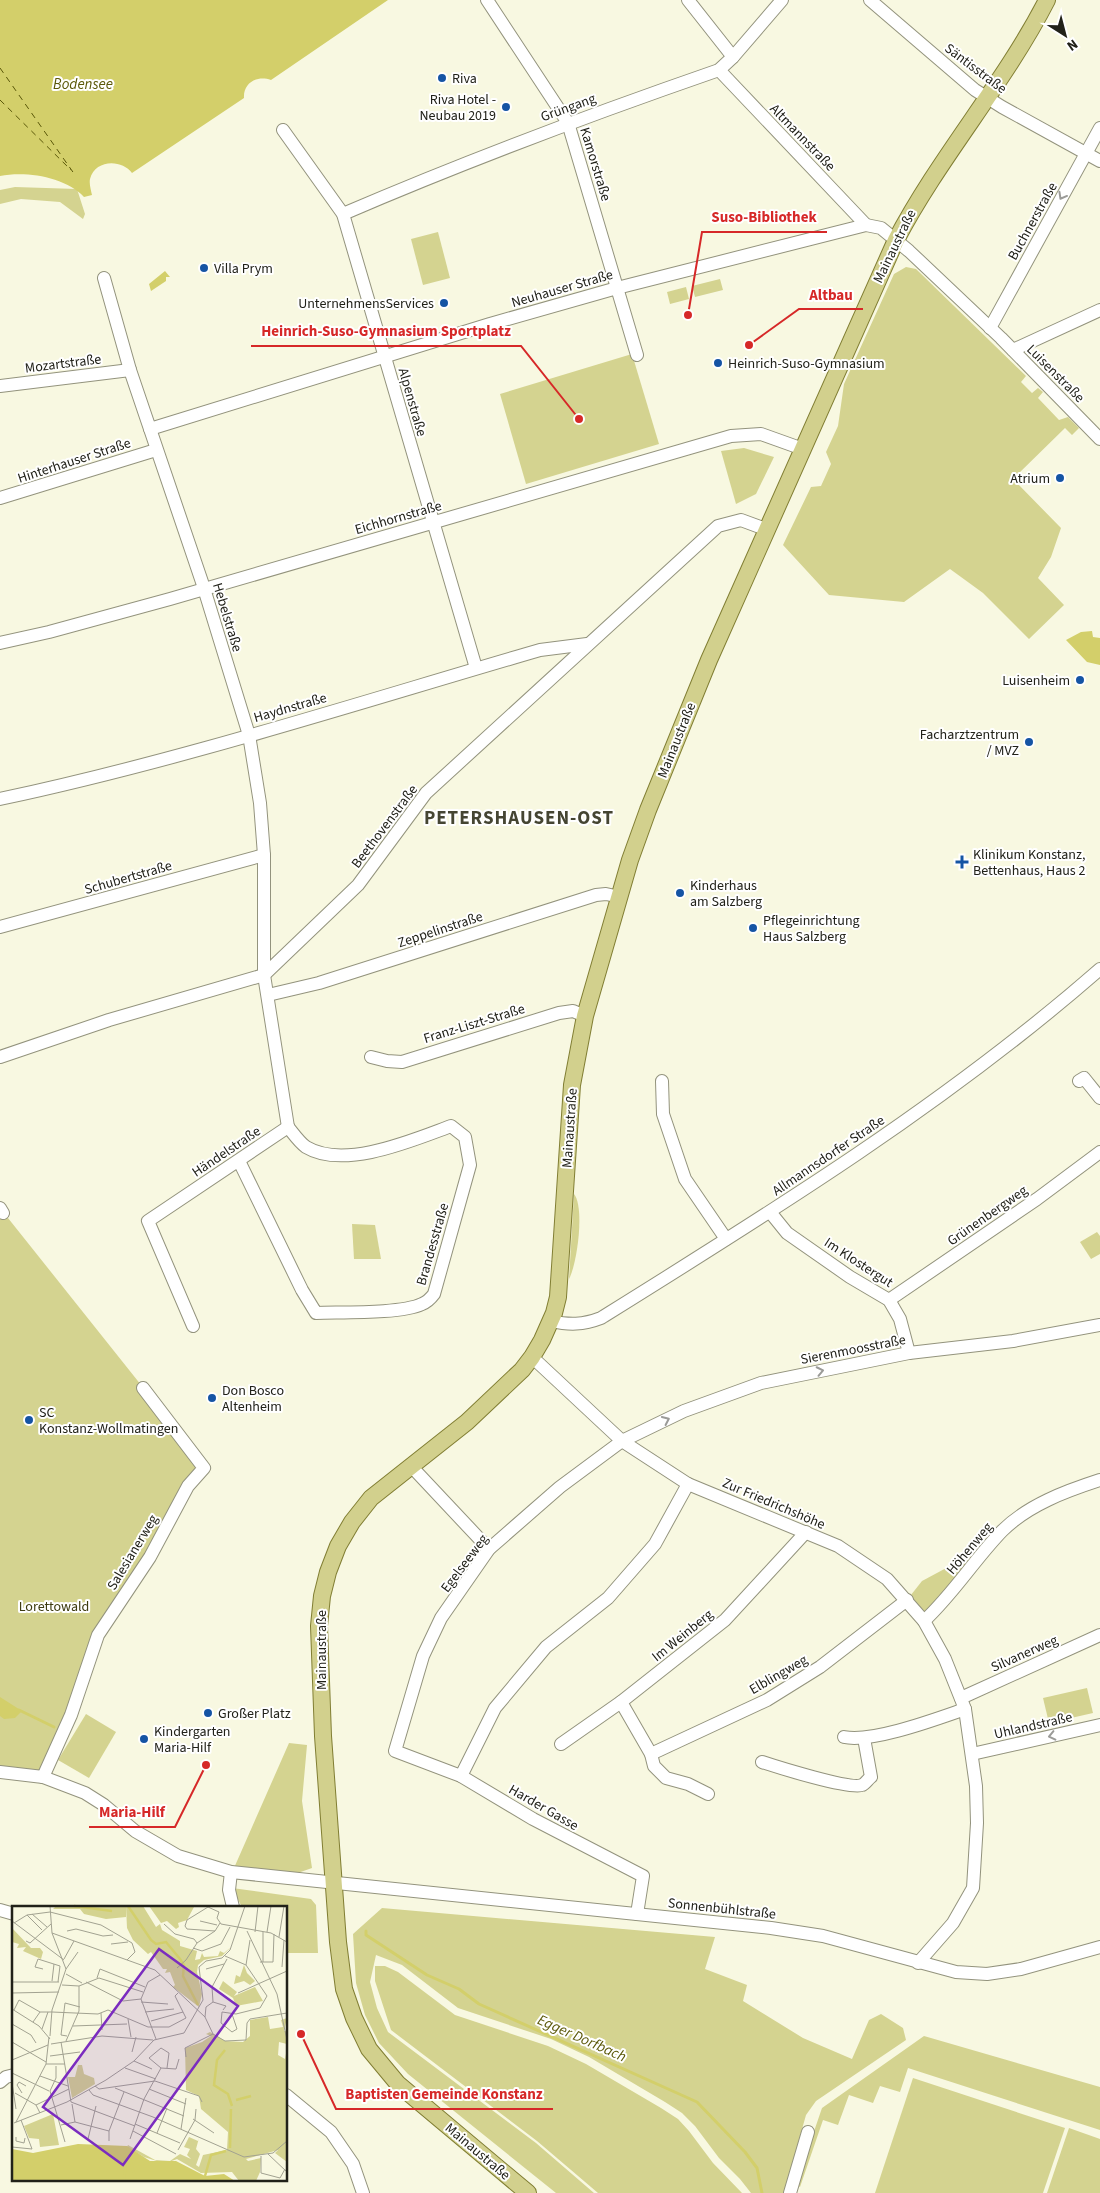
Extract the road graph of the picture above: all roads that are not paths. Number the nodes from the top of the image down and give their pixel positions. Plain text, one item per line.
1 (487, 0) edge
2 (688, 0) edge
3 (782, 0) edge
4 (870, 0) edge
5 (1047, 0) edge
6 (733, 57) junction
7 (719, 70) junction
8 (987, 97) junction
9 (568, 123) junction
10 (1100, 128) edge
11 (283, 130) dead end
12 (1086, 153) junction
13 (1100, 161) edge
14 (343, 214) junction
15 (866, 225) junction
16 (896, 240) junction
17 (104, 278) dead end
18 (617, 288) junction
19 (1100, 310) edge
20 (990, 328) junction
21 (1013, 350) junction
22 (637, 354) dead end
23 (384, 355) junction
24 (130, 370) junction
25 (0, 386) edge
26 (150, 429) junction
27 (1100, 439) edge
28 (803, 449) junction
29 (156, 450) junction
30 (0, 498) edge
31 (432, 523) junction
32 (768, 530) junction
33 (204, 590) junction
34 (0, 643) edge
35 (587, 644) junction
36 (476, 668) junction
37 (249, 735) junction
38 (0, 798) edge
39 (264, 855) junction
40 (620, 897) junction
41 (0, 927) edge
42 (1098, 974) edge
43 (264, 975) junction
44 (268, 995) junction
45 (585, 1016) junction
46 (0, 1057) edge
47 (370, 1057) dead end
48 (1079, 1081) dead end
49 (662, 1082) dead end
50 (1100, 1098) edge
51 (288, 1127) junction
52 (1100, 1152) edge
53 (239, 1161) junction
54 (770, 1212) junction
55 (726, 1239) junction
56 (889, 1300) junction
57 (551, 1321) junction
58 (1100, 1325) edge
59 (193, 1326) dead end
60 (908, 1353) junction
61 (532, 1357) junction
62 (143, 1388) dead end
63 (622, 1441) junction
64 (410, 1466) junction
65 (1100, 1480) edge
66 (688, 1484) junction
67 (806, 1532) junction
68 (489, 1550) junction
69 (907, 1600) junction
70 (924, 1621) junction
71 (1100, 1635) edge
72 (621, 1702) junction
73 (963, 1704) junction
74 (1100, 1725) edge
75 (844, 1738) dead end
76 (864, 1738) junction
77 (561, 1744) dead end
78 (395, 1751) joint
79 (652, 1754) junction
80 (972, 1754) junction
81 (762, 1762) dead end
82 (0, 1772) edge
83 (461, 1776) junction
84 (43, 1777) junction
85 (708, 1794) dead end
86 (231, 1872) junction
87 (333, 1884) junction
88 (233, 1906) edge
89 (637, 1914) junction
90 (1100, 1947) edge
91 (918, 1962) junction
92 (288, 2097) edge
93 (808, 2132) dead end
94 (362, 2193) edge
95 (528, 2193) edge
96 (790, 2193) edge

1 - 9 street, Kamorstraße
2 - 6 street
3 - 6 street, Grüngang
4 - 8 street, Säntisstraße
5 - 8 main road, Mainaustraße
6 - 7 street, Grüngang
7 - 9 street, Grüngang
7 - 15 street, Altmannstraße
8 - 12 street, Säntisstraße
8 - 16 main road, Mainaustraße
9 - 14 street, Grüngang
9 - 18 street, Kamorstraße
10 - 12 street, Buchnerstraße
11 - 14 street, Alpenstraße
12 - 13 street, Säntisstraße
12 -> 20 street, Buchnerstraße
14 - 23 street, Alpenstraße
15 - 16 street
15 - 18 street, Neuhauser Straße
16 - 20 street, Luisenstraße
16 - 28 main road, Mainaustraße
17 - 24 street, Hebelstraße
18 - 22 street, Kamorstraße
18 - 23 street, Neuhauser Straße
19 - 21 street
20 - 21 street, Luisenstraße
21 - 27 street, Luisenstraße
23 - 26 street, Neuhauser Straße
23 - 31 street, Alpenstraße
24 - 25 street, Mozartstraße
24 - 26 street, Hebelstraße
26 - 29 street, Hebelstraße
28 - 31 street, Eichhornstraße
28 - 32 main road, Mainaustraße
29 - 30 street, Hinterhauser Straße
29 - 33 street, Hebelstraße
31 - 33 street, Eichhornstraße
31 - 36 street, Alpenstraße
32 - 35 street, Beethovenstraße
32 - 40 main road, Mainaustraße
33 - 34 street, Eichhornstraße
33 - 37 street, Hebelstraße
35 - 36 street, Haydnstraße
35 - 43 street, Beethovenstraße
36 - 37 street, Haydnstraße
37 - 38 street, Haydnstraße
37 - 39 street, Hebelstraße
39 - 41 street, Schubertstraße
39 - 43 street, Hebelstraße
40 - 44 street, Zeppelinstraße
40 - 45 main road, Mainaustraße
42 - 54 street, Allmannsdorfer Straße
43 - 44 street
43 - 46 street, Beethovenstraße
44 - 51 street
45 - 47 street, Franz-Liszt-Straße
45 - 57 main road, Mainaustraße
48 - 50 street
49 - 55 street
51 - 53 street, Händelstraße
51 - 53 street, Brandesstraße
52 - 56 street, Grünenbergweg
53 - 59 street, Händelstraße
54 - 55 street, Allmannsdorfer Straße
54 - 56 street, Im Klostergut
55 - 57 street, Allmannsdorfer Straße
56 - 60 street, Im Klostergut
57 - 61 main road, Mainaustraße
58 - 60 street, Sierenmoosstraße
63 -> 60 street, Sierenmoosstraße
61 - 63 street, Zur Friedrichshöhe
61 - 64 main road, Mainaustraße
62 - 84 street, Salesianerweg
63 - 66 street, Zur Friedrichshöhe
63 - 68 street, Egelseeweg
64 - 68 street
64 - 87 main road, Mainaustraße
65 - 70 street, Höhenweg
66 - 67 street, Zur Friedrichshöhe
66 - 83 street
67 - 69 street, Zur Friedrichshöhe
67 - 72 street, Im Weinberg
68 - 78 street, Egelseeweg
69 - 70 street, Zur Friedrichshöhe
69 - 79 street, Elblingweg
70 - 73 street, Zur Friedrichshöhe
71 - 73 street, Silvanerweg
72 - 77 street, Im Weinberg
72 - 79 street
73 - 76 street
73 - 80 street, Zur Friedrichshöhe
74 -> 80 street, Uhlandstraße
75 - 76 street
76 - 81 street
78 - 83 street, Harder Gasse
79 - 85 street
80 - 91 street, Zur Friedrichshöhe
82 - 84 street, Sonnenbühlstraße
83 - 89 street, Harder Gasse
84 - 86 street, Sonnenbühlstraße
86 - 87 street, Sonnenbühlstraße
86 - 88 street
87 - 89 street, Sonnenbühlstraße
87 - 95 main road, Mainaustraße
89 - 91 street, Sonnenbühlstraße
90 - 91 street, Sonnenbühlstraße
92 - 94 street
93 - 96 street

